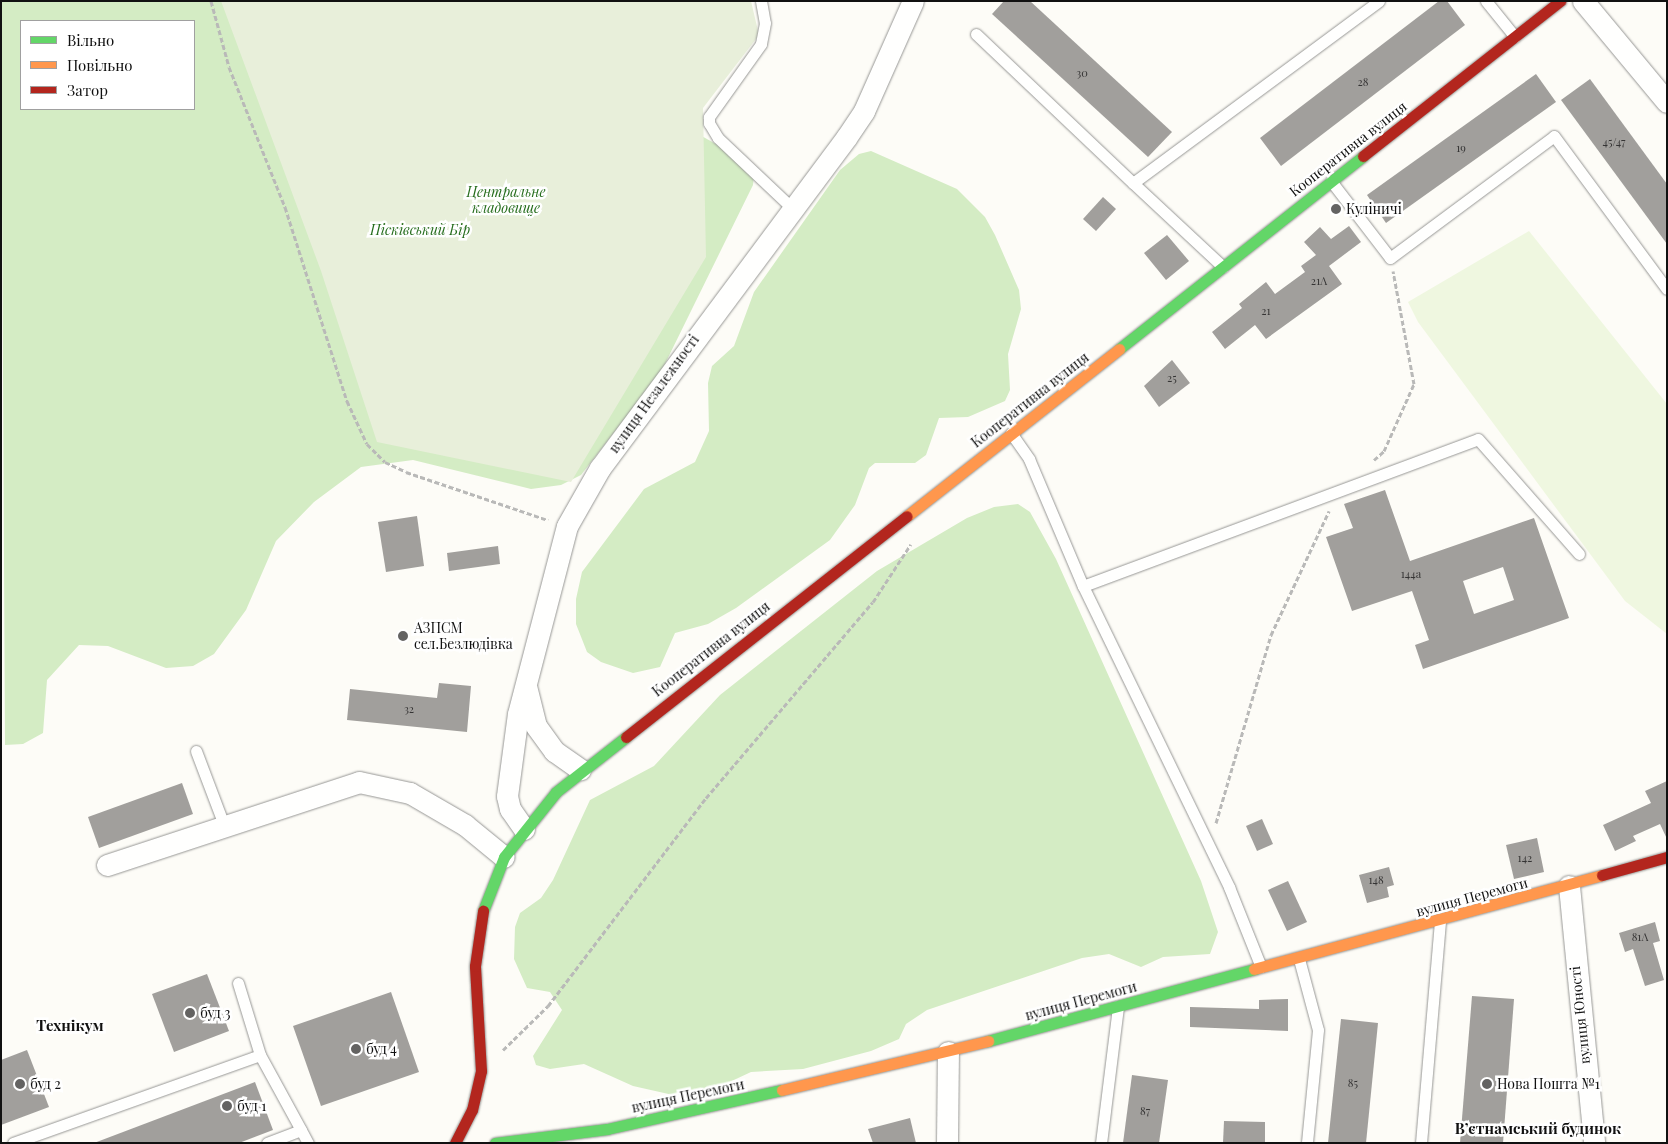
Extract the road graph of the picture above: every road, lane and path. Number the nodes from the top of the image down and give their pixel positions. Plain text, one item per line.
1 (211, 1) edge
2 (761, 1) edge
3 (913, 1) edge
4 (1380, 1) edge
5 (1486, 1) edge
6 (1560, 1) edge
7 (1583, 1) edge
8 (976, 34) dead end
9 (1515, 37) junction
10 (1667, 102) edge
11 (1331, 181) junction
12 (1133, 183) junction
13 (793, 209) junction
14 (1390, 258) junction
15 (1223, 268) junction
16 (1667, 289) edge
17 (1011, 433) junction
18 (1370, 463) dead end
19 (1342, 489) junction
20 (567, 526) junction
21 (915, 537) dead end
22 (1579, 554) dead end
23 (1083, 586) junction
24 (525, 683) junction
25 (196, 751) dead end
26 (580, 769) junction
27 (224, 825) junction
28 (524, 828) junction
29 (1210, 848) junction
30 (504, 857) junction
31 (1667, 857) edge
32 (107, 865) dead end
33 (1569, 886) junction
34 (1440, 920) junction
35 (1299, 959) junction
36 (1262, 969) junction
37 (238, 983) dead end
38 (1118, 1006) junction
39 (948, 1052) junction
40 (260, 1056) junction
41 (481, 1071) junction
42 (301, 1130) junction
43 (13, 1143) edge
44 (267, 1143) edge
45 (308, 1143) edge
46 (455, 1143) edge
47 (495, 1143) edge
48 (947, 1143) edge
49 (1101, 1143) edge
50 (1307, 1143) edge
51 (1421, 1143) edge
52 (1594, 1143) edge

1 - 20 path
2 - 13 lane
3 - 13 street, вулиця Незалежності
4 - 12 lane
5 - 9 lane
6 - 9 street, Кооперативна вулиця
7 - 10 street
8 - 12 lane
9 - 11 street, Кооперативна вулиця
11 - 14 lane
11 - 15 street, Кооперативна вулиця
12 - 15 lane
13 - 20 street, вулиця Незалежності
14 - 16 lane
14 - 18 path
15 - 17 street, Кооперативна вулиця
17 - 23 lane
17 - 26 street, Кооперативна вулиця
19 - 22 lane
19 - 23 lane
19 - 29 path
20 - 24 street, вулиця Незалежності
21 - 41 path
23 - 29 lane
24 - 26 street
24 - 28 street, вулиця Незалежності
25 - 27 lane
26 - 28 street, Кооперативна вулиця
27 - 30 street
27 - 32 street
28 - 30 street, Кооперативна вулиця
29 - 36 lane
30 - 41 street, Кооперативна вулиця
31 - 33 street, вулиця Перемоги
33 - 34 street, вулиця Перемоги
33 - 52 street, вулиця Юності
34 - 35 street, вулиця Перемоги
34 - 51 lane
35 - 36 street, вулиця Перемоги
35 - 50 lane
36 - 38 street, вулиця Перемоги
37 - 40 lane
38 - 39 street, вулиця Перемоги
38 - 49 lane
39 - 47 street, вулиця Перемоги
39 - 48 street
40 - 42 lane
40 - 43 lane
41 - 46 street, Кооперативна вулиця
42 - 44 lane
42 - 45 lane

